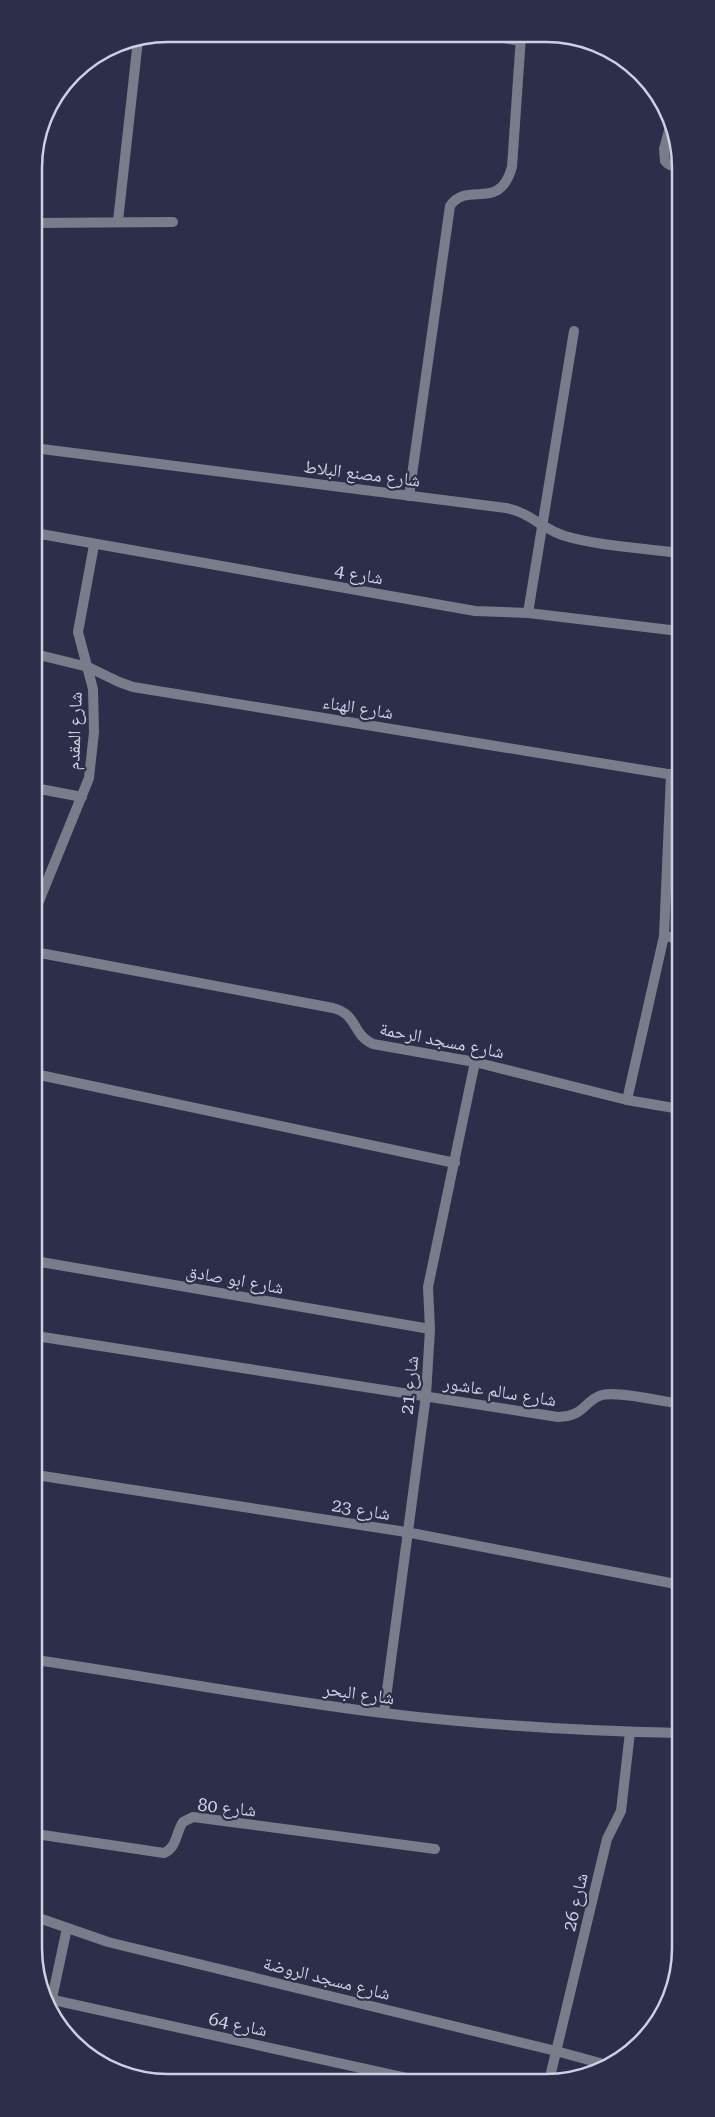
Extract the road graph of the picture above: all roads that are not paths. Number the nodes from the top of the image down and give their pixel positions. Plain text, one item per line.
1 (521, 42) edge
2 (137, 47) edge
3 (668, 135) edge
4 (672, 167) edge
5 (118, 221) junction
6 (173, 222) dead end
7 (43, 223) edge
8 (574, 332) dead end
9 (43, 449) edge
10 (409, 496) junction
11 (542, 526) junction
12 (43, 535) edge
13 (94, 545) junction
14 (672, 552) edge
15 (528, 613) junction
16 (672, 630) edge
17 (43, 656) edge
18 (88, 667) junction
19 (672, 775) edge
20 (43, 789) edge
21 (82, 797) junction
22 (672, 819) edge
23 (43, 893) edge
24 (664, 936) junction
25 (672, 938) edge
26 (43, 953) edge
27 (475, 1062) junction
28 (42, 1076) edge
29 (627, 1100) junction
30 (672, 1108) edge
31 (455, 1163) junction
32 (42, 1262) edge
33 (430, 1329) junction
34 (42, 1337) edge
35 (426, 1396) junction
36 (672, 1403) edge
37 (42, 1476) edge
38 (406, 1532) junction
39 (672, 1583) edge
40 (42, 1661) edge
41 (384, 1713) junction
42 (630, 1732) junction
43 (672, 1733) edge
44 (42, 1835) edge
45 (435, 1849) dead end
46 (42, 1919) edge
47 (67, 1928) junction
48 (52, 1997) edge
49 (54, 2002) edge
50 (556, 2051) junction
51 (600, 2063) edge
52 (388, 2074) edge
53 (551, 2074) edge

1 - 10 street
2 - 5 street
3 - 4 street
5 - 6 street
5 - 7 street
8 - 11 street
9 - 10 street, شارع مصنع البلاط
10 - 11 street, شارع مصنع البلاط
11 - 14 street, شارع مصنع البلاط
11 - 15 street
12 - 13 street, شارع 4
13 - 15 street, شارع 4
13 - 18 street, شارع المقدم
15 - 16 street, شارع 4
17 - 18 street, شارع الهناء
18 - 19 street, شارع الهناء
18 - 21 street, شارع المقدم
20 - 21 street
21 - 23 street, شارع المقدم
22 - 24 street
24 - 25 street
24 - 29 street
26 - 27 street, شارع مسجد الرحمة
27 - 29 street, شارع مسجد الرحمة
27 - 31 street, شارع 21
28 - 31 street
29 - 30 street, شارع مسجد الرحمة
31 - 33 street, شارع 21
32 - 33 street, شارع ابو صادق
33 - 35 street, شارع 21
34 - 35 street, شارع سالم عاشور
35 - 36 street, شارع سالم عاشور
35 - 38 street, شارع 21
37 - 38 street, شارع 23
38 - 39 street, شارع 23
38 - 41 street, شارع 21
40 - 41 street, شارع البحر
41 - 42 street, شارع البحر
42 - 43 street, شارع البحر
42 - 50 street, شارع 26
44 - 45 street, شارع 80
46 - 47 street, شارع مسجد الروضة
47 - 48 street
47 - 50 street, شارع مسجد الروضة
49 - 52 street, شارع 64
50 - 51 street, شارع مسجد الروضة
50 - 53 street, شارع 26

